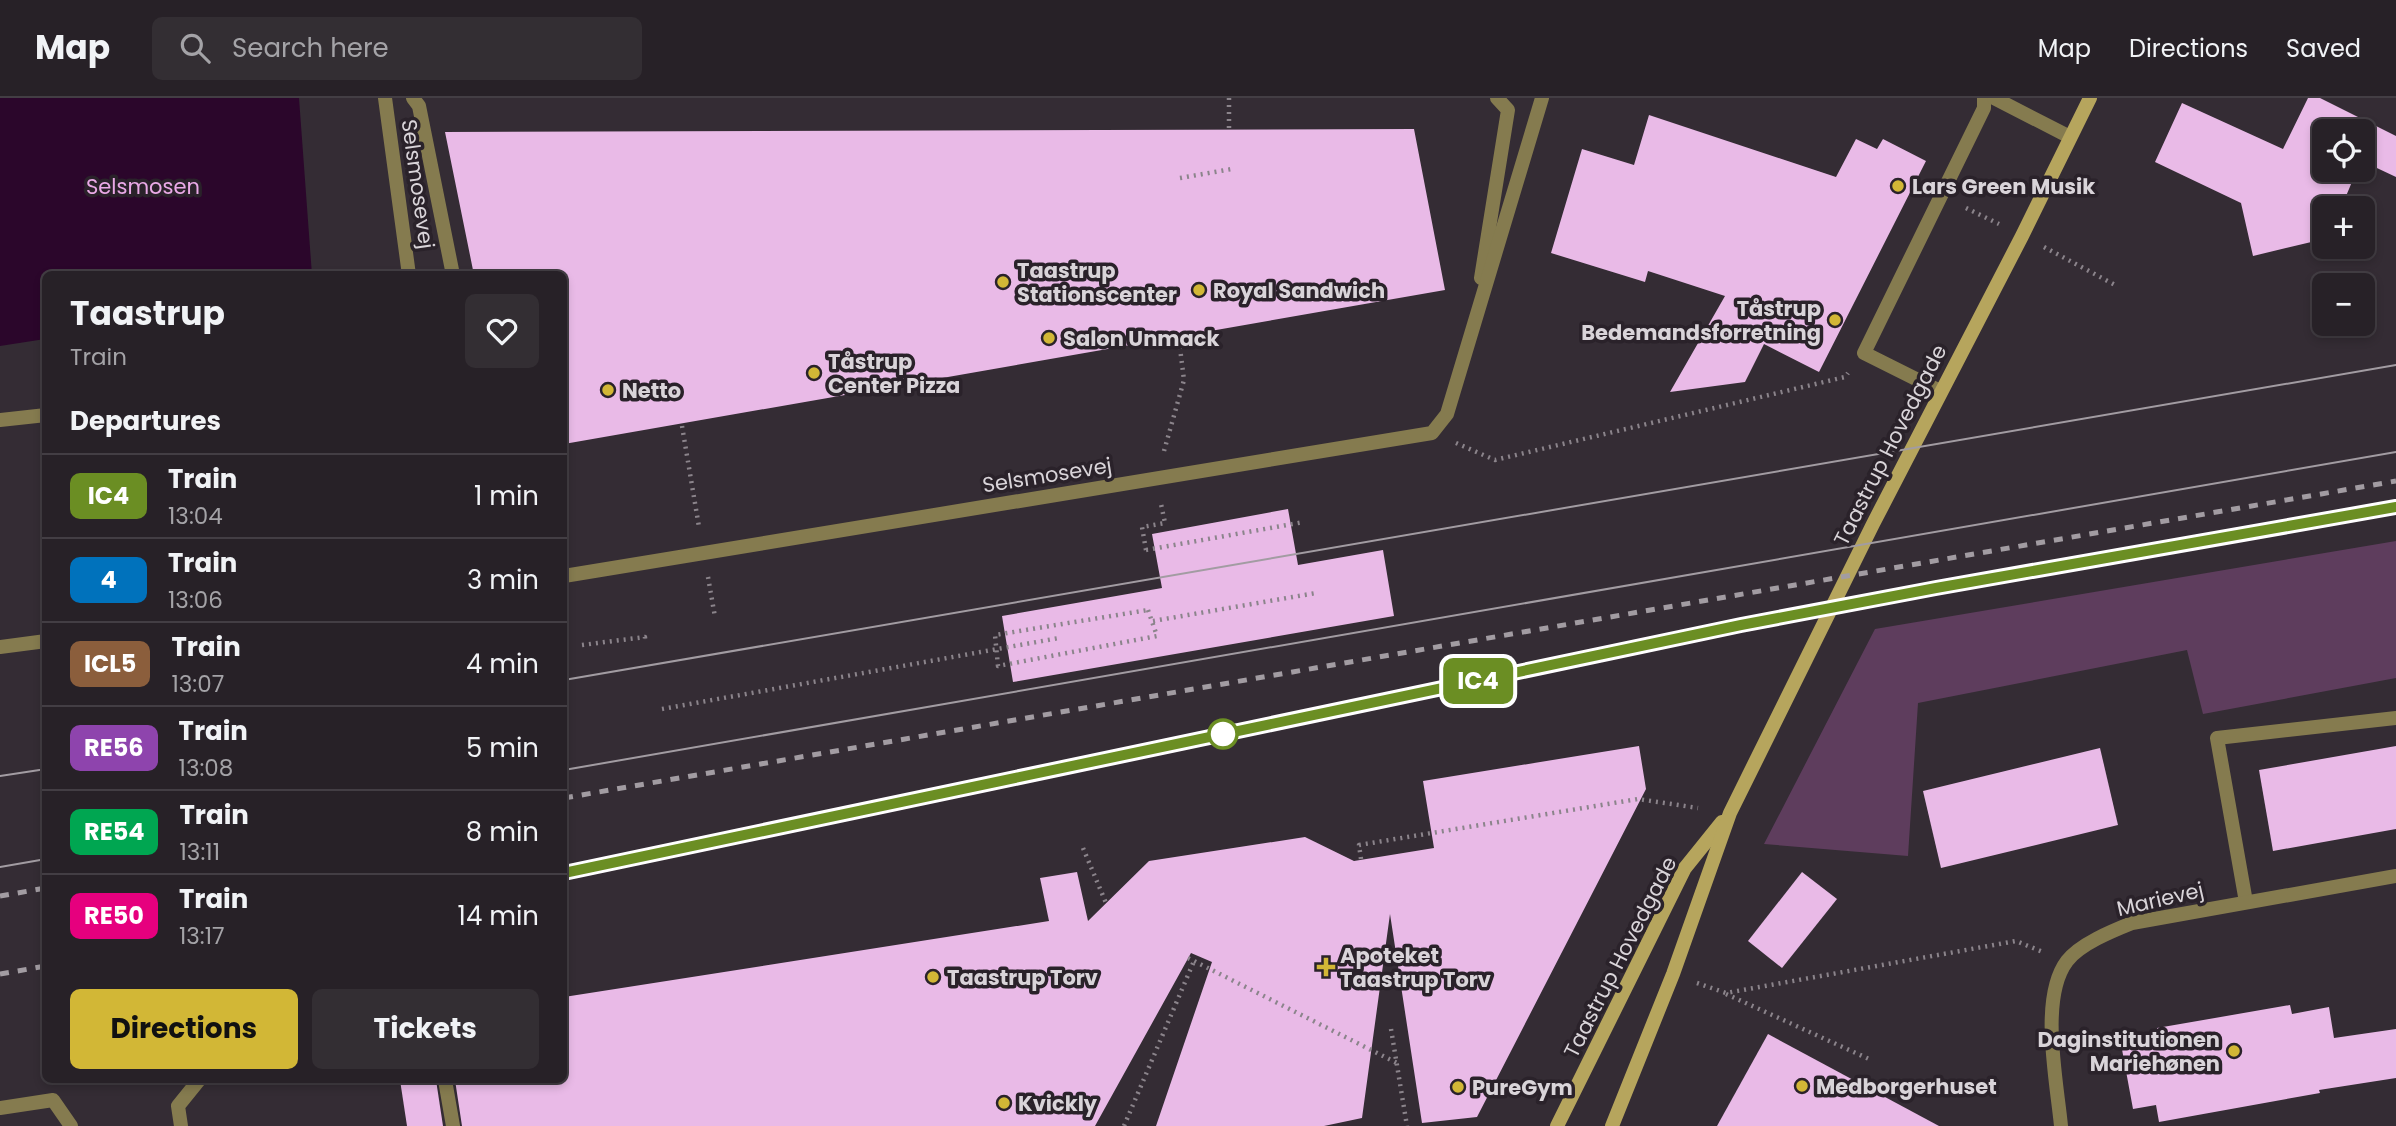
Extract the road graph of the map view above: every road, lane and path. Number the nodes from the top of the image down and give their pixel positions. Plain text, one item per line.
1 (385, 98) edge
2 (413, 98) edge
3 (1229, 98) edge
4 (1497, 98) edge
5 (1542, 98) edge
6 (1984, 98) edge
7 (1994, 98) edge
8 (2090, 98) edge
9 (1229, 130) dead end
10 (2070, 137) junction
11 (1232, 169) dead end
12 (1180, 178) dead end
13 (1944, 188) junction
14 (2022, 236) junction
15 (408, 271) edge
16 (452, 271) edge
17 (2117, 286) dead end
18 (1472, 334) junction
19 (1179, 340) dead end
20 (1864, 353) junction
21 (1940, 391) junction
22 (42, 416) edge
23 (0, 421) edge
24 (682, 426) dead end
25 (1432, 433) junction
26 (1157, 478) junction
27 (1304, 523) dead end
28 (703, 553) junction
29 (567, 576) edge
30 (1316, 593) dead end
31 (715, 617) dead end
32 (1153, 621) junction
33 (1059, 638) dead end
34 (645, 641) dead end
35 (42, 642) edge
36 (582, 645) dead end
37 (0, 647) edge
38 (997, 650) junction
39 (662, 709) dead end
40 (2396, 718) edge
41 (1730, 813) junction
42 (1083, 848) dead end
43 (1361, 859) dead end
44 (2396, 876) edge
45 (2246, 902) junction
46 (1106, 903) dead end
47 (2067, 961) junction
48 (1673, 974) junction
49 (1726, 993) junction
50 (1391, 1029) dead end
51 (1869, 1059) dead end
52 (1397, 1063) junction
53 (197, 1083) edge
54 (446, 1083) edge
55 (0, 1108) edge
56 (71, 1126) edge
57 (181, 1126) edge
58 (453, 1126) edge
59 (1124, 1126) edge
60 (1407, 1126) edge
61 (1557, 1126) edge
62 (1612, 1126) edge
63 (2061, 1126) edge

1 - 15 street, Selsmosevej
2 - 16 street
3 - 9 path
4 - 18 street
5 - 18 street
6 - 13 street
7 - 10 street
8 - 10 street, Taastrup Hovedgade
10 - 14 street, Taastrup Hovedgade
11 - 12 path
13 - 14 path
13 - 20 street
14 - 17 path
14 - 21 street, Taastrup Hovedgade
18 - 25 street
19 - 26 path
20 - 21 street
20 - 25 path
21 - 41 street, Taastrup Hovedgade
22 - 23 street
24 - 28 path
25 - 26 street, Selsmosevej
26 - 27 path
26 - 28 street, Selsmosevej
28 - 29 street, Selsmosevej
28 - 31 path
30 - 32 path
32 - 38 path
32 - 38 path
33 - 38 path
34 - 36 path
35 - 37 street
38 - 39 path
40 - 45 street
41 - 43 path
41 - 48 street, Taastrup Hovedgade
41 - 61 street, Taastrup Hovedgade
42 - 46 path
44 - 45 street, Marievej
45 - 47 street, Marievej
47 - 49 path
47 - 63 street, Marievej
48 - 49 path
48 - 62 street, Taastrup Hovedgade
49 - 51 path
50 - 52 path
52 - 59 path
52 - 60 path
53 - 57 street
54 - 58 street
55 - 56 street

